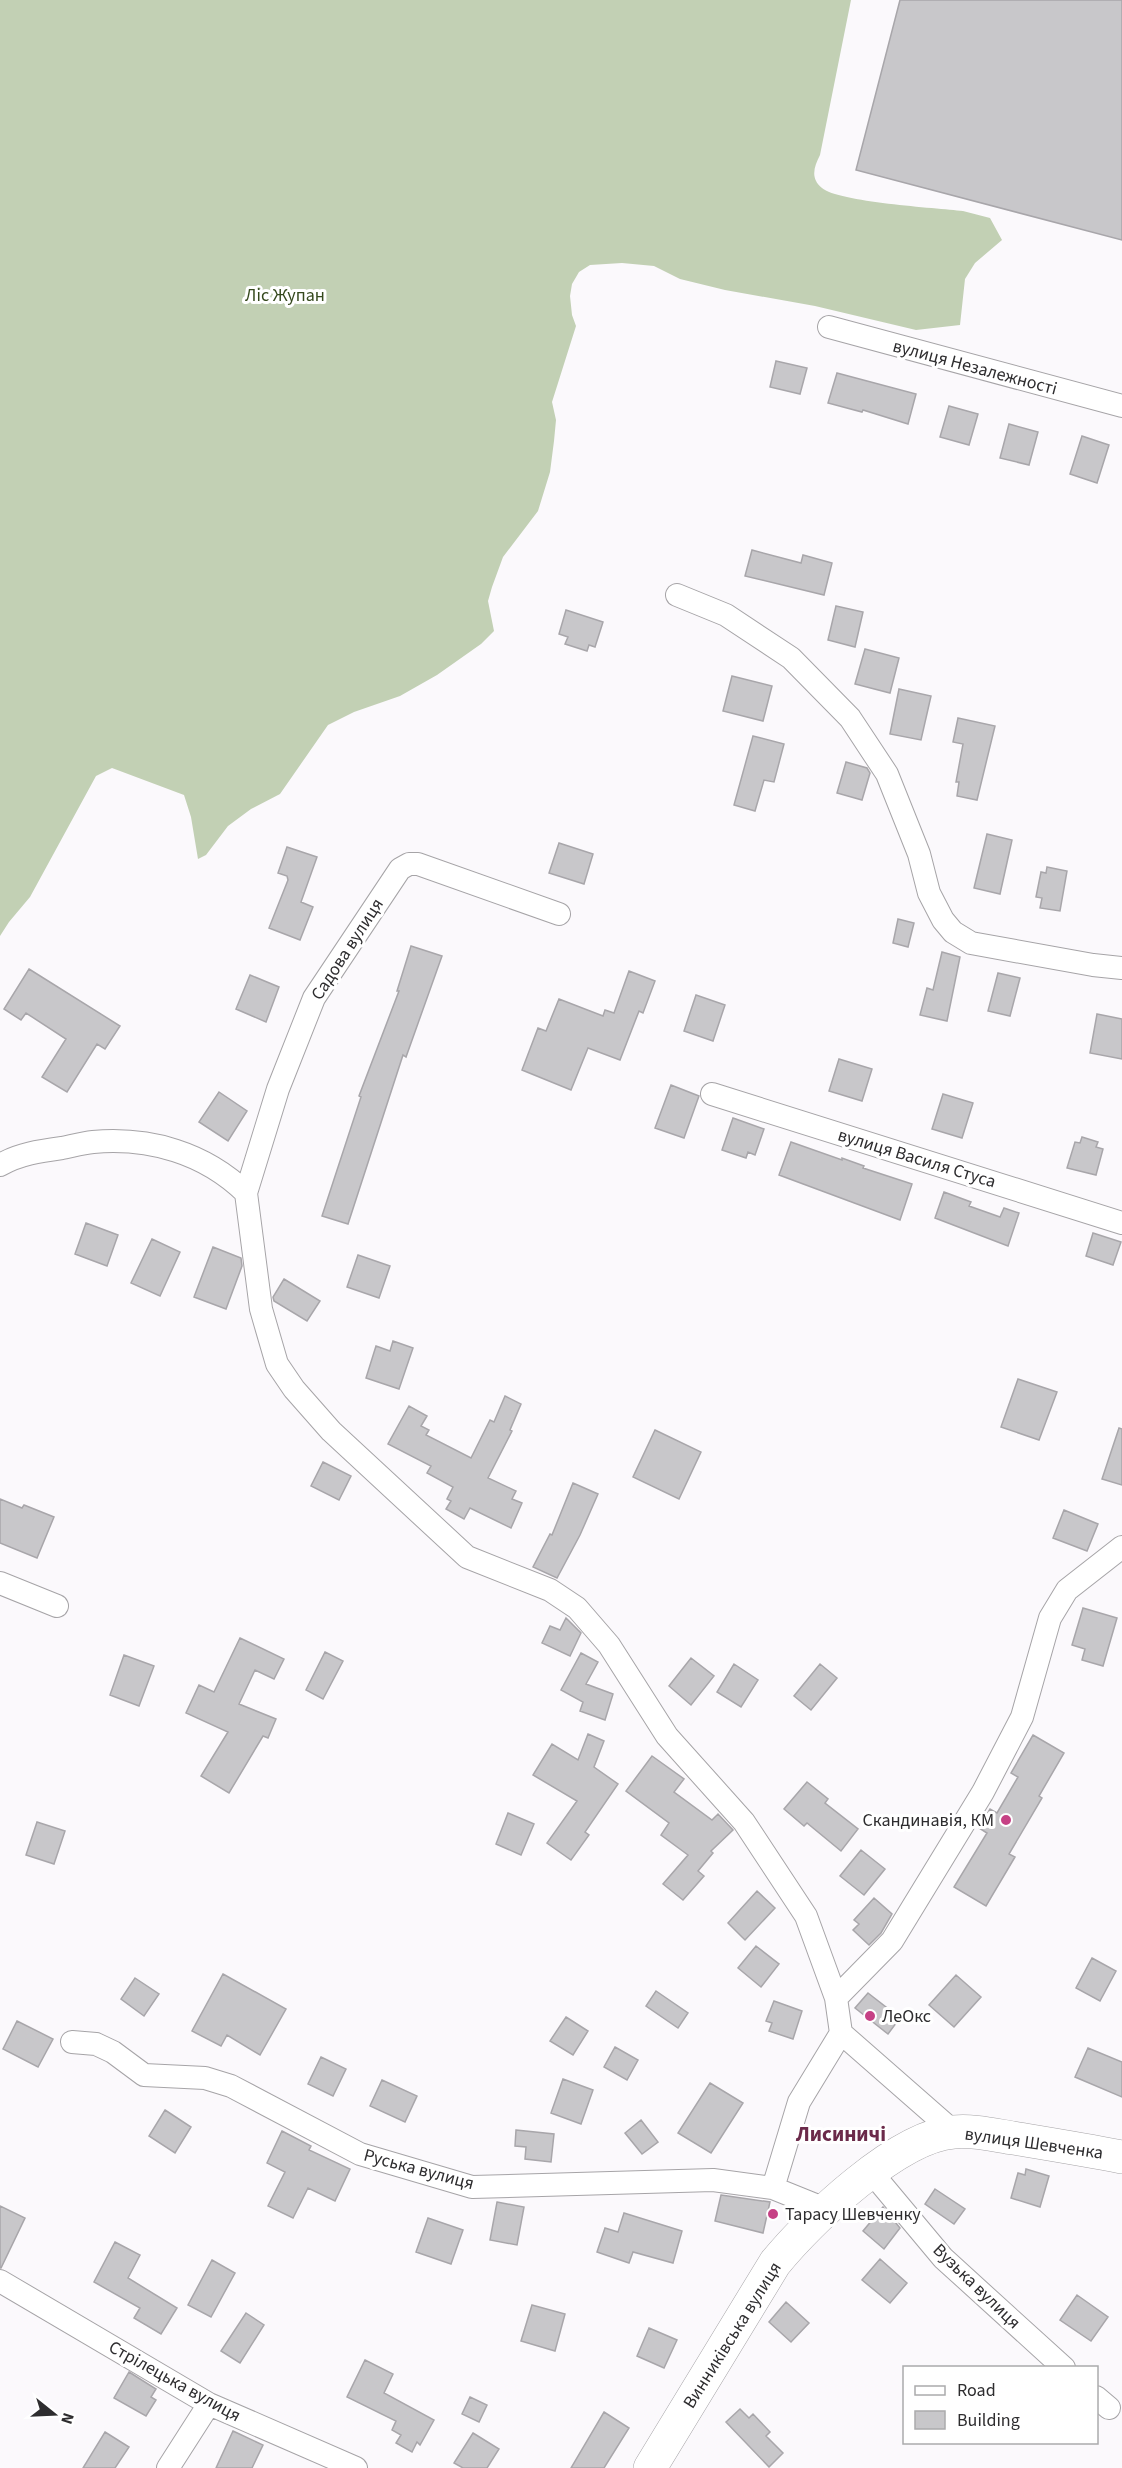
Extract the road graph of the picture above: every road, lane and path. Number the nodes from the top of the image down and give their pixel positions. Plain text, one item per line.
1 (828, 327) dead end
2 (1122, 406) edge
3 (677, 595) dead end
4 (559, 914) dead end
5 (1122, 968) edge
6 (712, 1094) dead end
7 (0, 1165) edge
8 (246, 1192) junction
9 (1122, 1223) edge
10 (1122, 1547) edge
11 (0, 1583) edge
12 (57, 1606) dead end
13 (836, 1998) junction
14 (841, 2033) junction
15 (72, 2042) dead end
16 (954, 2132) junction
17 (1122, 2157) edge
18 (872, 2173) junction
19 (773, 2188) junction
20 (825, 2209) junction
21 (0, 2281) edge
22 (1063, 2366) edge
23 (209, 2404) junction
24 (168, 2468) edge
25 (356, 2468) edge
26 (650, 2468) edge

1 - 2 street, вулиця Незалежності
3 - 5 street
4 - 8 street, Садова вулиця
6 - 9 street, вулиця Василя Стуса
7 - 8 street
8 - 13 street
10 - 13 street
11 - 12 street
13 - 14 street
14 - 16 street
14 - 19 street
15 - 19 street, Руська вулиця
16 - 17 main road, вулиця Шевченка
16 - 18 main road, вулиця Шевченка
18 - 20 main road, вулиця Шевченка
18 - 22 street, Вузька вулиця
19 - 20 street, Руська вулиця
20 - 26 main road, Винниківська вулиця
21 - 23 street, Стрілецька вулиця
23 - 24 street
23 - 25 street, Стрілецька вулиця

